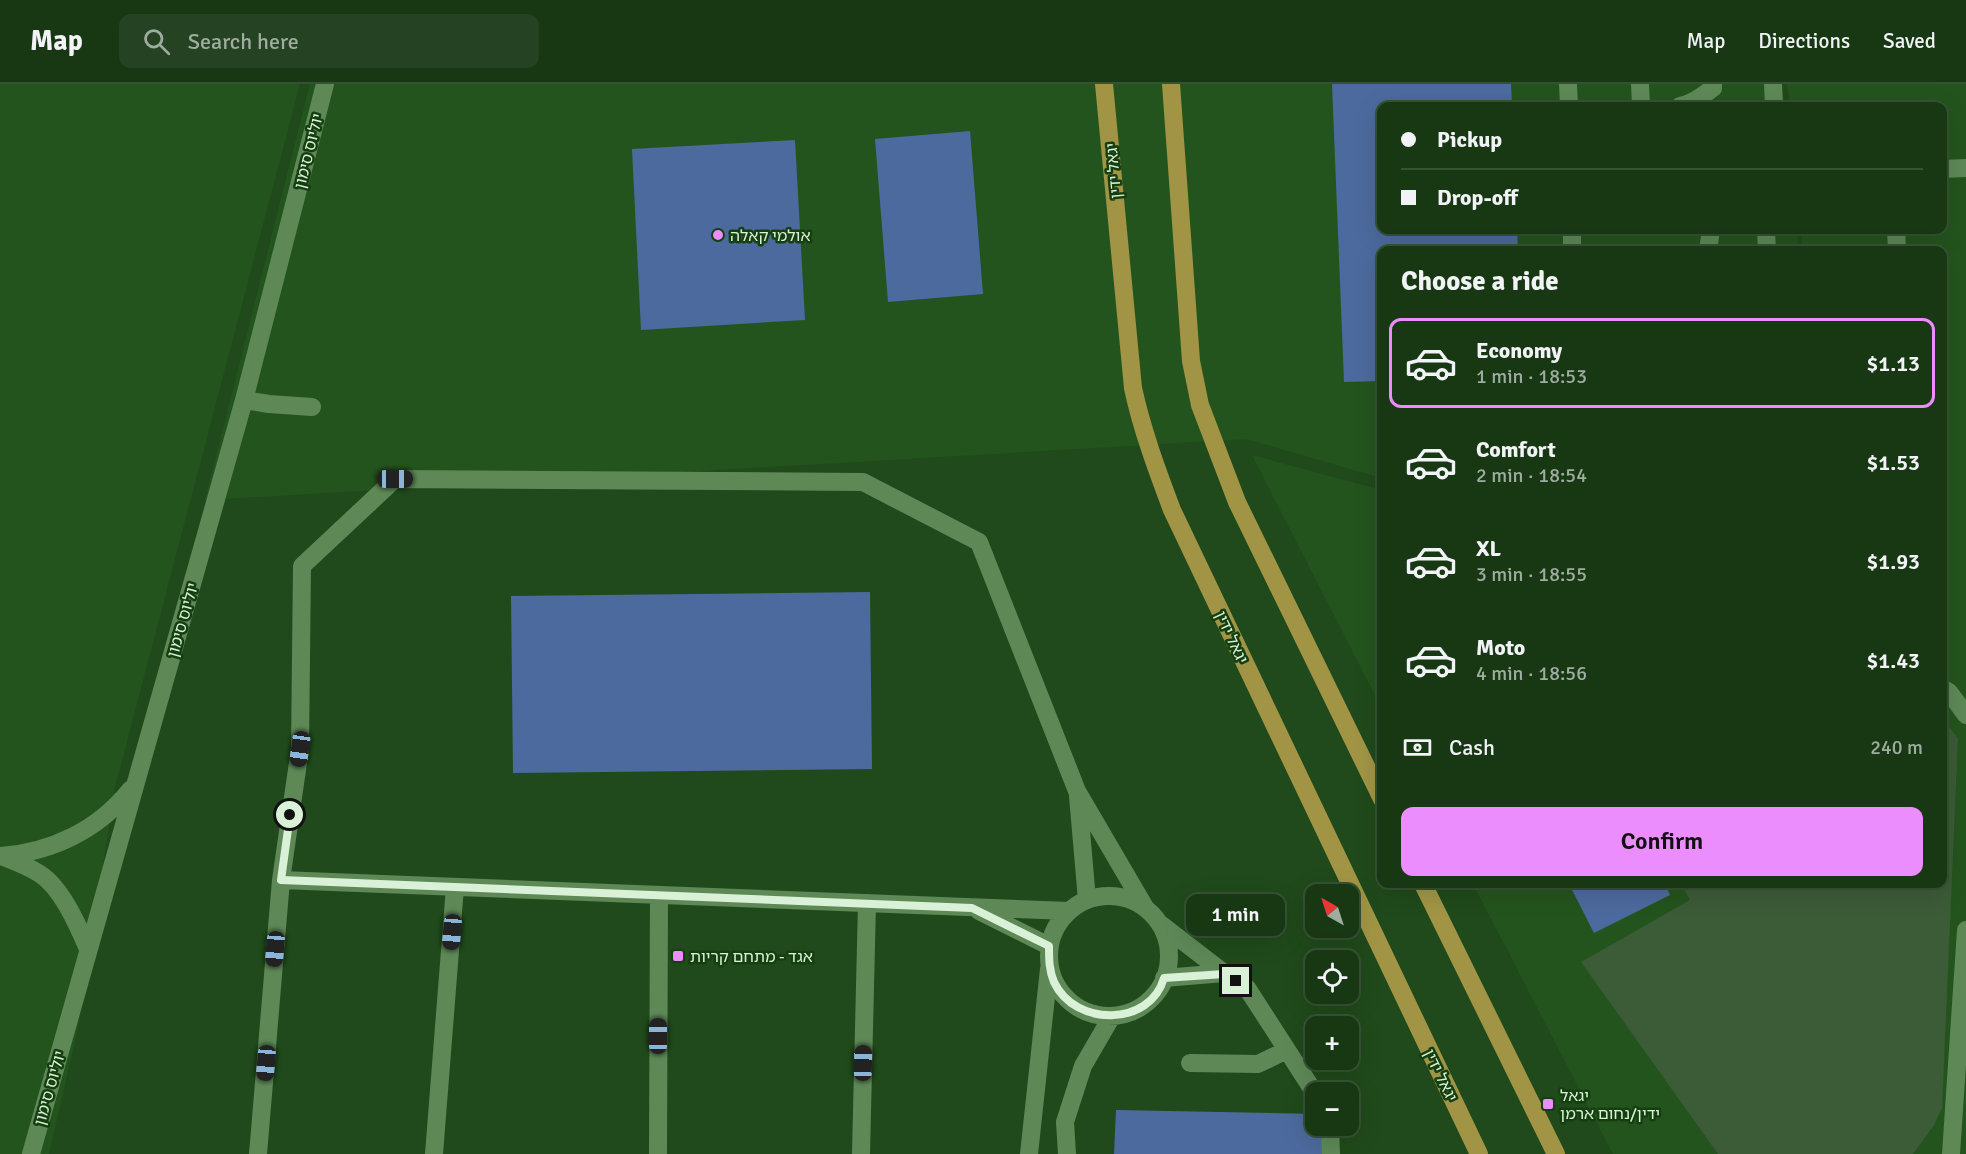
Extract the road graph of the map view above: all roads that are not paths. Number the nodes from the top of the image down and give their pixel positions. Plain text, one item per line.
1 (325, 84) edge
2 (1104, 84) edge
3 (1171, 84) edge
4 (1568, 84) edge
5 (1640, 84) edge
6 (1713, 84) edge
7 (1773, 84) edge
8 (1569, 102) edge
9 (1641, 102) edge
10 (1692, 102) edge
11 (1774, 102) edge
12 (1966, 168) edge
13 (1947, 169) edge
14 (244, 400) junction
15 (312, 407) dead end
16 (1947, 691) edge
17 (1966, 715) edge
18 (135, 784) junction
19 (1377, 789) edge
20 (1077, 791) junction
21 (1, 856) edge
22 (281, 880) junction
23 (456, 887) junction
24 (1425, 888) edge
25 (659, 896) junction
26 (1087, 900) junction
27 (867, 903) junction
28 (972, 908) junction
29 (1146, 909) junction
30 (1069, 911) junction
31 (1160, 924) junction
32 (1966, 930) edge
33 (1049, 946) junction
34 (88, 949) junction
35 (1049, 967) junction
36 (1224, 974) junction
37 (1164, 978) junction
38 (1112, 1016) junction
39 (1287, 1050) junction
40 (1190, 1063) dead end
41 (1308, 1082) edge
42 (1541, 1127) junction
43 (1330, 1136) edge
44 (31, 1154) edge
45 (258, 1154) edge
46 (434, 1154) edge
47 (658, 1154) edge
48 (861, 1154) edge
49 (1029, 1154) edge
50 (1067, 1154) edge
51 (1331, 1154) edge
52 (1479, 1154) edge
53 (1556, 1154) edge
54 (1568, 1154) edge
55 (1951, 1154) edge

1 - 14 street, יוליוס סימון
2 - 52 main road, יגאל ידין
3 - 19 main road
4 - 8 street
5 - 9 street
6 - 10 street
7 - 11 street
12 - 13 street
14 - 15 street
14 - 18 street, יוליוס סימון
16 - 17 street
18 - 21 street
18 - 34 street, יוליוס סימון
20 - 22 street
20 - 26 street
20 - 29 street
21 - 34 street
22 - 23 street
22 - 45 street
23 - 25 street
23 - 46 street
24 - 42 main road
25 - 27 street
25 - 47 street
26 - 29 street
26 - 30 street
27 - 28 street
27 - 48 street
28 - 30 street
28 - 33 street
29 - 31 street
30 - 33 street
31 - 36 street
31 - 37 street
32 - 55 street
33 - 35 street
34 - 44 street, יוליוס סימון
35 - 38 street
35 - 49 street
36 - 37 street
36 - 39 street
37 - 38 street
38 - 50 street
39 - 40 street
39 - 41 street
42 - 53 main road
42 - 54 main road
43 - 51 street

